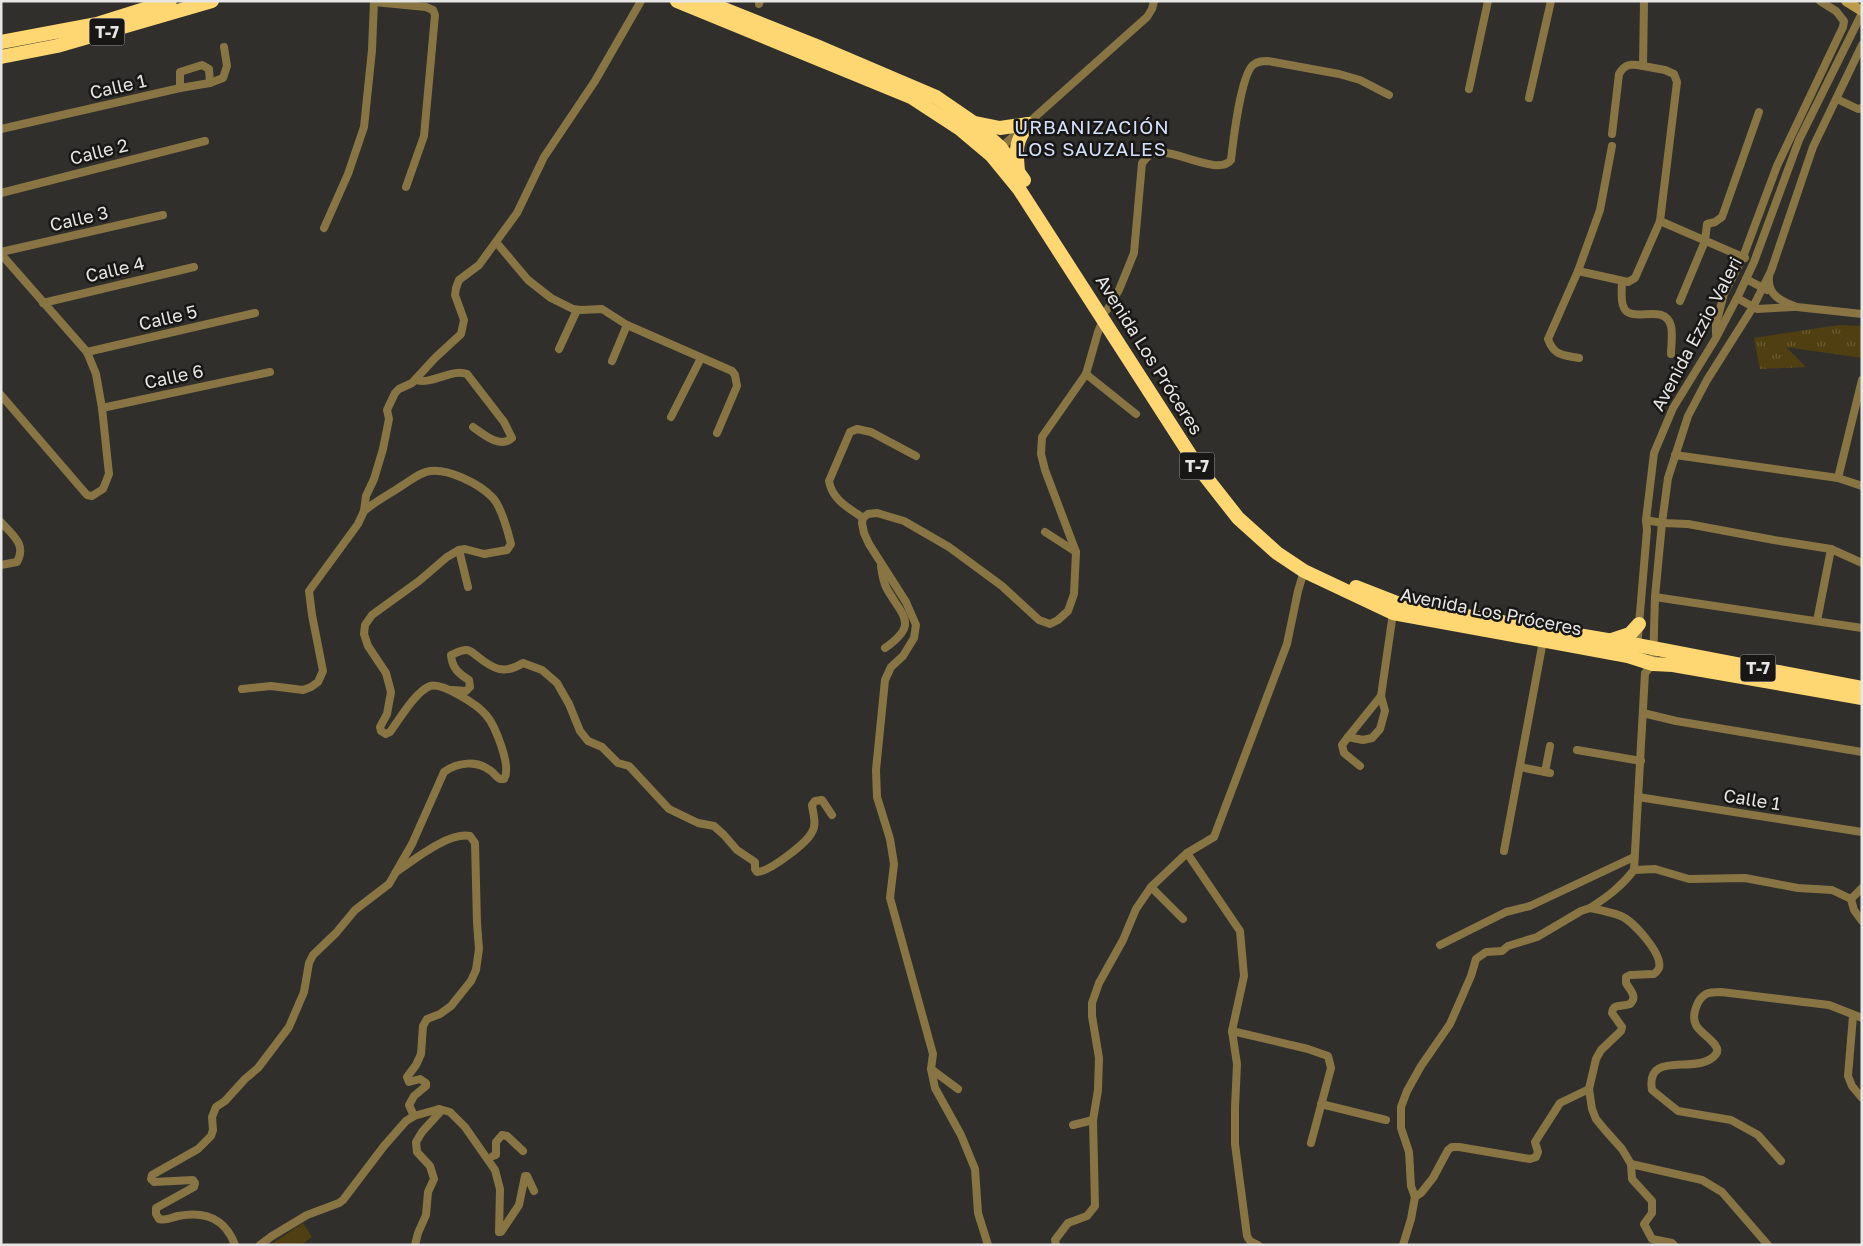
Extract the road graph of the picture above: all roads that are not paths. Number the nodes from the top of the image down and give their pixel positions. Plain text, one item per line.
1 (170, 1) edge
2 (212, 1) edge
3 (641, 1) edge
4 (677, 1) edge
5 (704, 1) edge
6 (1154, 1) edge
7 (1488, 1) edge
8 (1551, 1) edge
9 (1644, 1) edge
10 (1820, 1) edge
11 (1846, 1) edge
12 (374, 2) edge
13 (1862, 12) edge
14 (2, 41) edge
15 (224, 46) dead end
16 (1861, 48) edge
17 (1, 57) edge
18 (1643, 66) junction
19 (210, 84) junction
20 (180, 88) junction
21 (1468, 88) dead end
22 (1389, 95) dead end
23 (1529, 98) dead end
24 (1837, 99) junction
25 (1862, 108) edge
26 (1758, 112) dead end
27 (971, 121) junction
28 (1028, 124) junction
29 (1, 129) edge
30 (1612, 134) dead end
31 (205, 140) dead end
32 (1612, 146) dead end
33 (997, 152) junction
34 (1778, 166) junction
35 (1787, 169) junction
36 (1018, 171) junction
37 (406, 187) dead end
38 (1, 193) edge
39 (163, 215) dead end
40 (1660, 221) junction
41 (324, 228) dead end
42 (1705, 241) junction
43 (496, 242) junction
44 (1, 253) edge
45 (1743, 257) junction
46 (1754, 262) junction
47 (194, 267) dead end
48 (1578, 271) junction
49 (1771, 271) junction
50 (1746, 279) junction
51 (1622, 281) junction
52 (1763, 288) junction
53 (1773, 294) junction
54 (1737, 298) junction
55 (1680, 301) dead end
56 (43, 303) junction
57 (1753, 307) junction
58 (1797, 307) junction
59 (577, 310) junction
60 (255, 313) dead end
61 (1105, 314) junction
62 (1862, 314) edge
63 (627, 325) junction
64 (1716, 338) junction
65 (559, 349) dead end
66 (87, 352) junction
67 (1671, 354) dead end
68 (701, 358) junction
69 (1579, 358) dead end
70 (612, 361) dead end
71 (270, 372) dead end
72 (1086, 374) junction
73 (415, 380) junction
74 (1862, 380) edge
75 (1, 395) edge
76 (102, 408) junction
77 (1136, 414) dead end
78 (671, 417) dead end
79 (474, 427) dead end
80 (717, 434) dead end
81 (1675, 455) junction
82 (916, 456) dead end
83 (1838, 478) junction
84 (1862, 486) edge
85 (364, 511) junction
86 (863, 518) junction
87 (1646, 520) junction
88 (1, 522) edge
89 (1662, 523) junction
90 (1045, 532) dead end
91 (1832, 548) junction
92 (460, 550) junction
93 (1076, 552) junction
94 (880, 562) junction
95 (1862, 563) edge
96 (1, 565) edge
97 (1304, 571) junction
98 (468, 587) dead end
99 (1655, 597) junction
100 (1393, 613) junction
101 (1817, 621) junction
102 (1638, 624) junction
103 (1862, 628) edge
104 (1609, 641) junction
105 (1543, 642) junction
106 (885, 648) dead end
107 (1654, 650) junction
108 (1637, 652) junction
109 (1649, 669) junction
110 (242, 688) dead end
111 (1862, 688) edge
112 (451, 690) junction
113 (1381, 696) junction
114 (1862, 698) edge
115 (1644, 713) junction
116 (1348, 737) junction
117 (1550, 746) dead end
118 (1577, 750) dead end
119 (1862, 752) edge
120 (1641, 761) junction
121 (1360, 766) dead end
122 (1520, 767) junction
123 (1638, 798) junction
124 (832, 815) dead end
125 (1862, 832) edge
126 (1504, 851) dead end
127 (1187, 853) junction
128 (1634, 857) junction
129 (1634, 870) junction
130 (395, 872) junction
131 (1151, 887) junction
132 (1862, 888) edge
133 (1851, 898) junction
134 (1590, 908) junction
135 (1183, 919) dead end
136 (1862, 922) edge
137 (1440, 945) dead end
138 (1853, 1016) junction
139 (1862, 1018) edge
140 (1232, 1031) junction
141 (932, 1069) junction
142 (958, 1089) dead end
143 (1589, 1089) junction
144 (1862, 1098) edge
145 (1321, 1104) junction
146 (439, 1109) junction
147 (414, 1116) junction
148 (1094, 1120) junction
149 (1386, 1120) dead end
150 (1073, 1125) dead end
151 (1311, 1143) dead end
152 (482, 1151) junction
153 (523, 1151) dead end
154 (1780, 1161) dead end
155 (1631, 1164) junction
156 (534, 1191) dead end
157 (1415, 1197) junction
158 (235, 1245) edge
159 (260, 1245) edge
160 (416, 1245) edge
161 (988, 1245) edge
162 (1056, 1245) edge
163 (1258, 1245) edge
164 (1403, 1245) edge
165 (1674, 1245) edge
166 (1768, 1245) edge

1 - 14 highway, T-7
2 - 17 highway, T-7
3 - 43 street
4 - 33 highway, Avenida Los Próceres / T-7
5 - 27 highway, Avenida Los Próceres / T-7
6 - 28 street
7 - 21 street
8 - 23 street
9 - 18 street
10 - 34 street
11 - 13 street
12 - 37 street
12 - 41 street
13 - 35 street, Avenida Ezzio Valeri
15 - 19 street
16 - 24 street, Avenida Ezzio Valeri
18 - 30 street
18 - 40 street
19 - 20 street, Calle 1
19 - 20 street
20 - 29 street, Calle 1
22 - 61 street
24 - 25 street
24 - 49 street, Avenida Ezzio Valeri
26 - 42 street
27 - 28 highway, T-7
27 - 33 highway, Avenida Los Próceres / T-7
28 - 33 street
28 - 36 highway
31 - 38 street, Calle 2
32 - 48 street
33 - 36 highway, Avenida Los Próceres / T-7
33 - 61 highway, Avenida Los Próceres / T-7
34 - 35 street
34 - 45 street
35 - 46 street, Avenida Ezzio Valeri
36 - 61 highway, Avenida Los Próceres / T-7
39 - 44 street, Calle 3
40 - 42 street
40 - 51 street
42 - 45 street
42 - 55 street
43 - 59 street
43 - 73 street
44 - 56 street
45 - 46 street
45 - 64 street
46 - 50 street, Avenida Ezzio Valeri
47 - 56 street, Calle 4
48 - 51 street
48 - 69 street
49 - 52 street, Avenida Ezzio Valeri
49 - 53 street
50 - 52 street
50 - 54 street, Avenida Ezzio Valeri
51 - 67 street
52 - 53 street
52 - 57 street, Avenida Ezzio Valeri
53 - 58 street
54 - 57 street
54 - 64 street, Avenida Ezzio Valeri
56 - 66 street
57 - 58 street
57 - 81 street, Avenida Ezzio Valeri
58 - 62 street
59 - 63 street
59 - 65 street
60 - 66 street, Calle 5
61 - 72 street
61 - 97 highway, Avenida Los Próceres / T-7
61 - 104 highway, Avenida Los Próceres / T-7
63 - 68 street
63 - 70 street
64 - 87 street, Avenida Ezzio Valeri
66 - 76 street
68 - 78 street
68 - 80 street
71 - 76 street, Calle 6
72 - 77 street
72 - 93 street
73 - 79 street
73 - 85 street
74 - 83 street
75 - 76 street
81 - 83 street
81 - 89 street, Avenida Ezzio Valeri
82 - 86 street
83 - 84 street
85 - 92 street
85 - 110 street
86 - 93 street
86 - 94 street
87 - 89 street
87 - 102 street, Avenida Ezzio Valeri
88 - 96 street
89 - 91 street
89 - 99 street, Avenida Ezzio Valeri
90 - 93 street
91 - 95 street
91 - 101 street
92 - 98 street
92 - 112 street
94 - 106 street
94 - 141 street
97 - 100 highway, Avenida Los Próceres / T-7
97 - 127 street
99 - 101 street
99 - 107 street, Avenida Ezzio Valeri
100 - 105 highway, Avenida Los Próceres / T-7
100 - 113 street
101 - 103 street
102 - 104 highway
102 - 108 street, Avenida Ezzio Valeri
104 - 108 highway, Avenida Los Próceres / T-7
105 - 108 highway, Avenida Los Próceres / T-7
105 - 122 street
107 - 108 highway, Avenida Los Próceres / T-7
107 - 109 street, Avenida Ezzio Valeri
107 - 111 highway, Avenida Los Próceres / T-7
108 - 109 highway, Avenida Los Próceres / T-7
109 - 114 highway, Avenida Los Próceres / T-7
109 - 115 street, Avenida Ezzio Valeri
112 - 124 street
112 - 130 street
113 - 116 street
113 - 116 street
115 - 119 street
115 - 120 street, Avenida Ezzio Valeri
116 - 121 street
117 - 122 street
118 - 120 street
120 - 123 street, Avenida Ezzio Valeri
122 - 126 street
123 - 125 street, Calle 1
123 - 128 street, Avenida Ezzio Valeri
127 - 131 street
127 - 140 street
128 - 129 street, Avenida Ezzio Valeri
128 - 137 street
129 - 133 street
129 - 134 street
130 - 147 street
130 - 158 street
131 - 135 street
131 - 148 street
132 - 133 street
133 - 136 street
134 - 143 street
134 - 157 street
138 - 139 street
138 - 144 street
138 - 154 street
140 - 145 street
140 - 163 street
141 - 142 street
141 - 161 street
143 - 155 street
143 - 157 street
145 - 149 street
145 - 151 street
146 - 147 street
146 - 152 street
146 - 160 street
147 - 159 street
148 - 150 street
148 - 162 street
152 - 153 street
152 - 156 street
155 - 165 street
155 - 166 street
157 - 164 street

